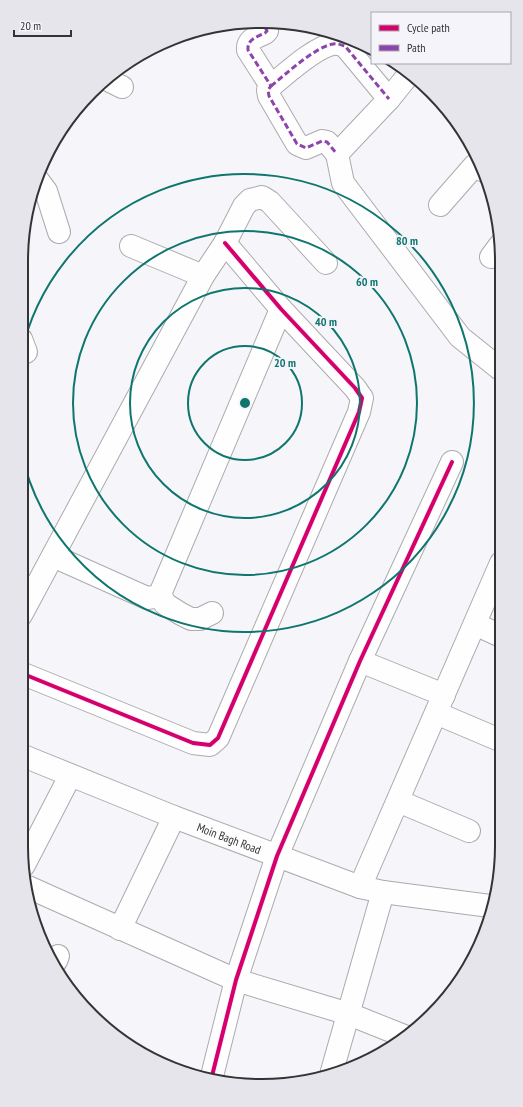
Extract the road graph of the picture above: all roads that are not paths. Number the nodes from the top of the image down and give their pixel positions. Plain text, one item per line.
1 (265, 28) edge
2 (406, 78) edge
3 (271, 86) junction
4 (388, 99) junction
5 (337, 154) junction
6 (474, 166) edge
7 (41, 184) edge
8 (440, 205) dead end
9 (59, 232) dead end
10 (224, 243) junction
11 (131, 246) dead end
12 (326, 263) dead end
13 (203, 276) junction
14 (281, 308) junction
15 (495, 365) edge
16 (452, 462) dead end
17 (53, 556) junction
18 (495, 577) edge
19 (160, 594) junction
20 (28, 602) edge
21 (212, 613) dead end
22 (475, 624) junction
23 (495, 633) edge
24 (360, 661) junction
25 (28, 676) edge
26 (440, 704) junction
27 (495, 737) edge
28 (28, 758) edge
29 (70, 776) junction
30 (398, 801) junction
31 (174, 817) junction
32 (469, 831) dead end
33 (277, 856) junction
34 (28, 857) edge
35 (360, 887) junction
36 (32, 889) edge
37 (382, 892) junction
38 (487, 906) edge
39 (120, 929) junction
40 (236, 980) junction
41 (349, 1014) junction
42 (399, 1034) edge
43 (333, 1068) edge
44 (212, 1074) edge

1 - 3 street
2 - 4 street
3 - 4 street
3 - 5 street
4 - 5 street
5 - 15 street
6 - 8 street
7 - 9 street
10 - 12 street
10 - 13 street
10 - 14 street
11 - 13 street
13 - 17 street
14 - 19 street
14 - 25 street
16 - 24 street
17 - 19 street
17 - 20 street
18 - 22 street
19 - 21 street
22 - 23 street
22 - 26 street
24 - 26 street
24 - 33 street
26 - 27 street
26 - 30 street
28 - 29 street, Moin Bagh Road
29 - 31 street, Moin Bagh Road
29 - 34 street
30 - 32 street
30 - 35 street
31 - 33 street, Moin Bagh Road
31 - 39 street
33 - 35 street, Moin Bagh Road
33 - 40 street
35 - 37 street, Moin Bagh Road
36 - 39 street
37 - 38 street, Moin Bagh Road
37 - 41 street
39 - 40 street
40 - 41 street
40 - 44 street
41 - 42 street
41 - 43 street

